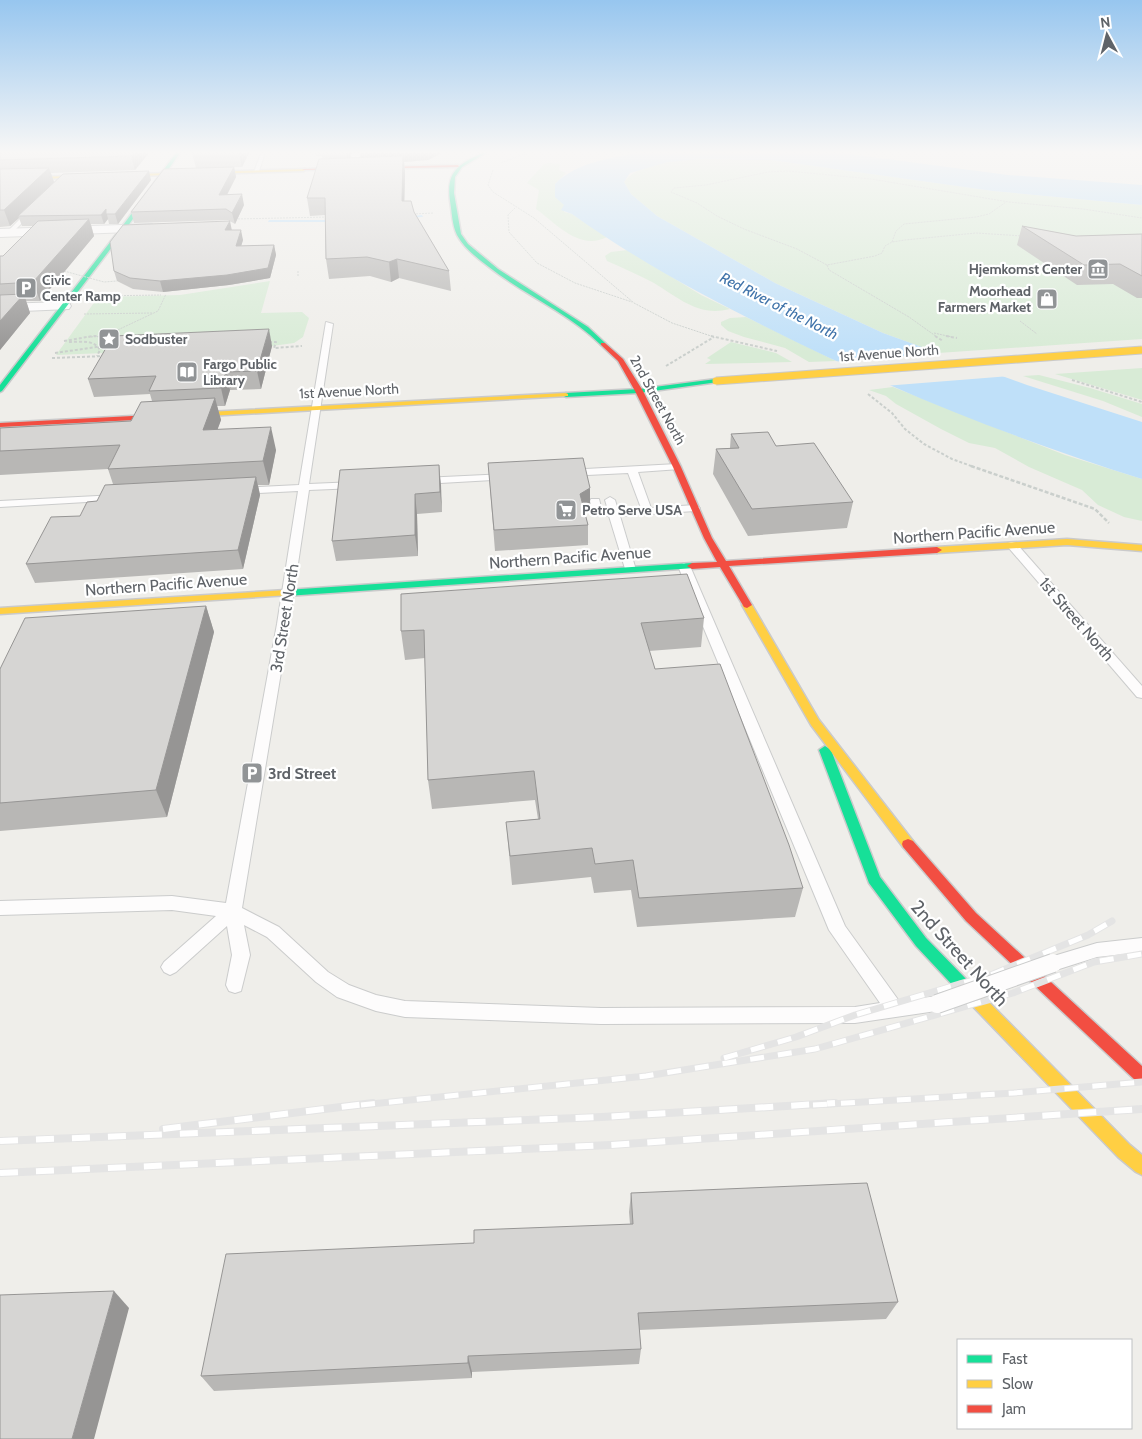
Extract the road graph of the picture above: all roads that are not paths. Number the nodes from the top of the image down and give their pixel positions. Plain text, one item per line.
1 (19, 220) edge
2 (129, 220) edge
3 (456, 220) edge
4 (162, 228) edge
5 (123, 229) junction
6 (4, 233) edge
7 (64, 306) junction
8 (0, 308) edge
9 (330, 324) dead end
10 (1142, 350) edge
11 (1142, 362) edge
12 (720, 386) junction
13 (0, 390) edge
14 (639, 391) junction
15 (318, 408) junction
16 (0, 425) edge
17 (677, 467) junction
18 (632, 470) junction
19 (557, 474) edge
20 (517, 476) edge
21 (408, 482) edge
22 (368, 484) edge
23 (305, 487) junction
24 (228, 492) edge
25 (129, 497) edge
26 (610, 500) dead end
27 (595, 501) dead end
28 (0, 504) edge
29 (695, 508) junction
30 (647, 511) junction
31 (614, 513) junction
32 (1012, 545) junction
33 (1142, 548) edge
34 (723, 564) junction
35 (684, 566) junction
36 (630, 570) junction
37 (288, 592) junction
38 (0, 611) edge
39 (1142, 694) edge
40 (815, 722) junction
41 (0, 908) edge
42 (233, 912) junction
43 (1142, 946) edge
44 (170, 967) dead end
45 (235, 985) dead end
46 (896, 1010) junction
47 (1142, 1076) edge
48 (1142, 1166) edge

1 - 6 lane
2 - 5 street
3 - 14 street, 2nd Street North
4 - 5 street
5 - 6 street
5 - 7 street
7 - 8 street
7 - 13 street
9 - 15 lane, 3rd Street North
10 - 12 street, 1st Avenue North, bridge
11 - 12 street, 1st Avenue North
12 - 14 street, 1st Avenue North
14 - 15 street, 1st Avenue North
14 - 17 street, 2nd Street North
15 - 16 street, 1st Avenue North
15 - 23 lane, 3rd Street North
17 - 18 lane
17 - 29 street, 2nd Street North
18 - 19 lane
18 - 30 lane
20 - 21 lane
22 - 23 lane
23 - 24 lane
23 - 37 lane, 3rd Street North
25 - 28 lane
26 - 31 lane
27 - 31 lane
29 - 30 lane
29 - 34 street, 2nd Street North
30 - 31 lane
31 - 36 lane
32 - 33 street, Northern Pacific Avenue
32 - 34 street, Northern Pacific Avenue
32 - 39 lane, 1st Street North
34 - 35 street, Northern Pacific Avenue
34 - 40 street, 2nd Street North
35 - 36 street, Northern Pacific Avenue
35 - 46 lane
36 - 37 street, Northern Pacific Avenue
37 - 38 street, Northern Pacific Avenue
37 - 42 lane, 3rd Street North
40 - 47 street, 2nd Street North
40 - 48 street, 2nd Street North
41 - 42 lane
42 - 44 lane
42 - 45 lane
42 - 46 lane
43 - 46 lane, bridge

